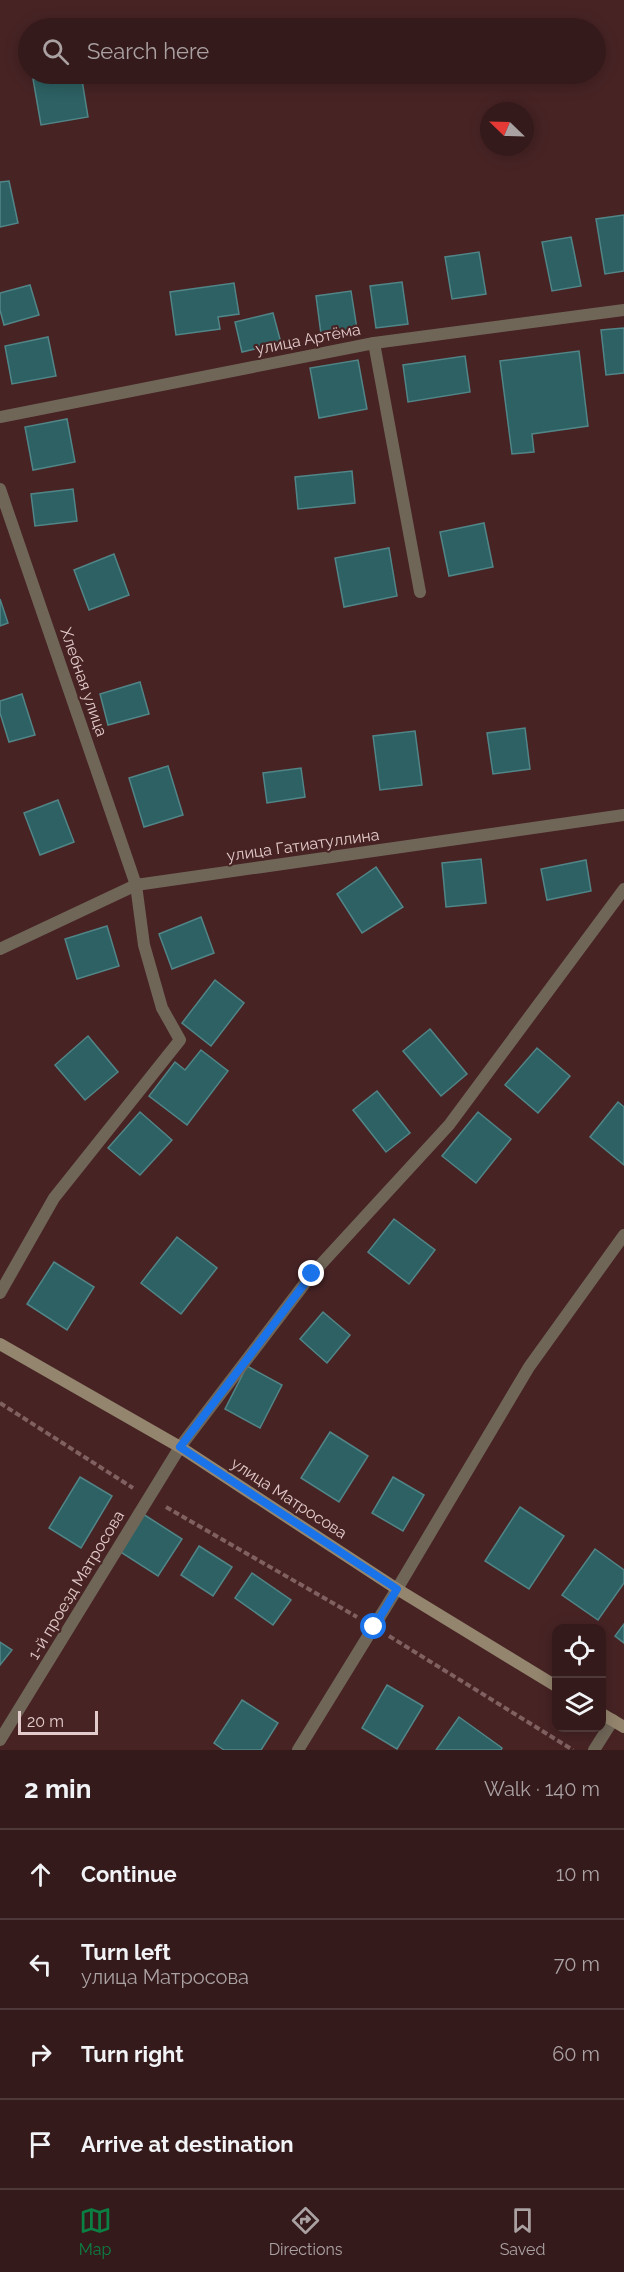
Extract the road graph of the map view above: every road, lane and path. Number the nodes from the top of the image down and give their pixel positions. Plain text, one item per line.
1 (624, 310) edge
2 (374, 343) junction
3 (0, 417) edge
4 (0, 489) edge
5 (420, 592) dead end
6 (624, 816) edge
7 (136, 885) junction
8 (624, 889) edge
9 (0, 949) edge
10 (624, 1235) edge
11 (0, 1293) edge
12 (0, 1344) edge
13 (0, 1403) edge
14 (180, 1447) junction
15 (149, 1497) junction
16 (397, 1589) junction
17 (374, 1627) junction
18 (552, 1684) edge
19 (607, 1717) edge
20 (624, 1727) edge
21 (0, 1740) edge
22 (298, 1750) edge
23 (573, 1750) edge
24 (594, 1750) edge

1 - 2 street, улица Артёма
2 - 3 street, улица Артёма
2 - 5 street
4 - 7 street, Хлебная улица
6 - 7 street, улица Гатиатуллина
7 - 9 street, улица Гатиатуллина
7 - 11 street, Хлебная улица
8 - 14 street, 1-й проезд Матросова
10 - 16 street
12 - 14 main road, улица Матросова
13 - 15 path
14 - 15 street, 1-й проезд Матросова
14 - 16 main road, улица Матросова
15 - 17 path
15 - 21 street, 1-й проезд Матросова
16 - 17 street
16 - 18 main road, улица Матросова
17 - 22 street
17 - 23 path
19 - 20 main road
19 - 24 street

